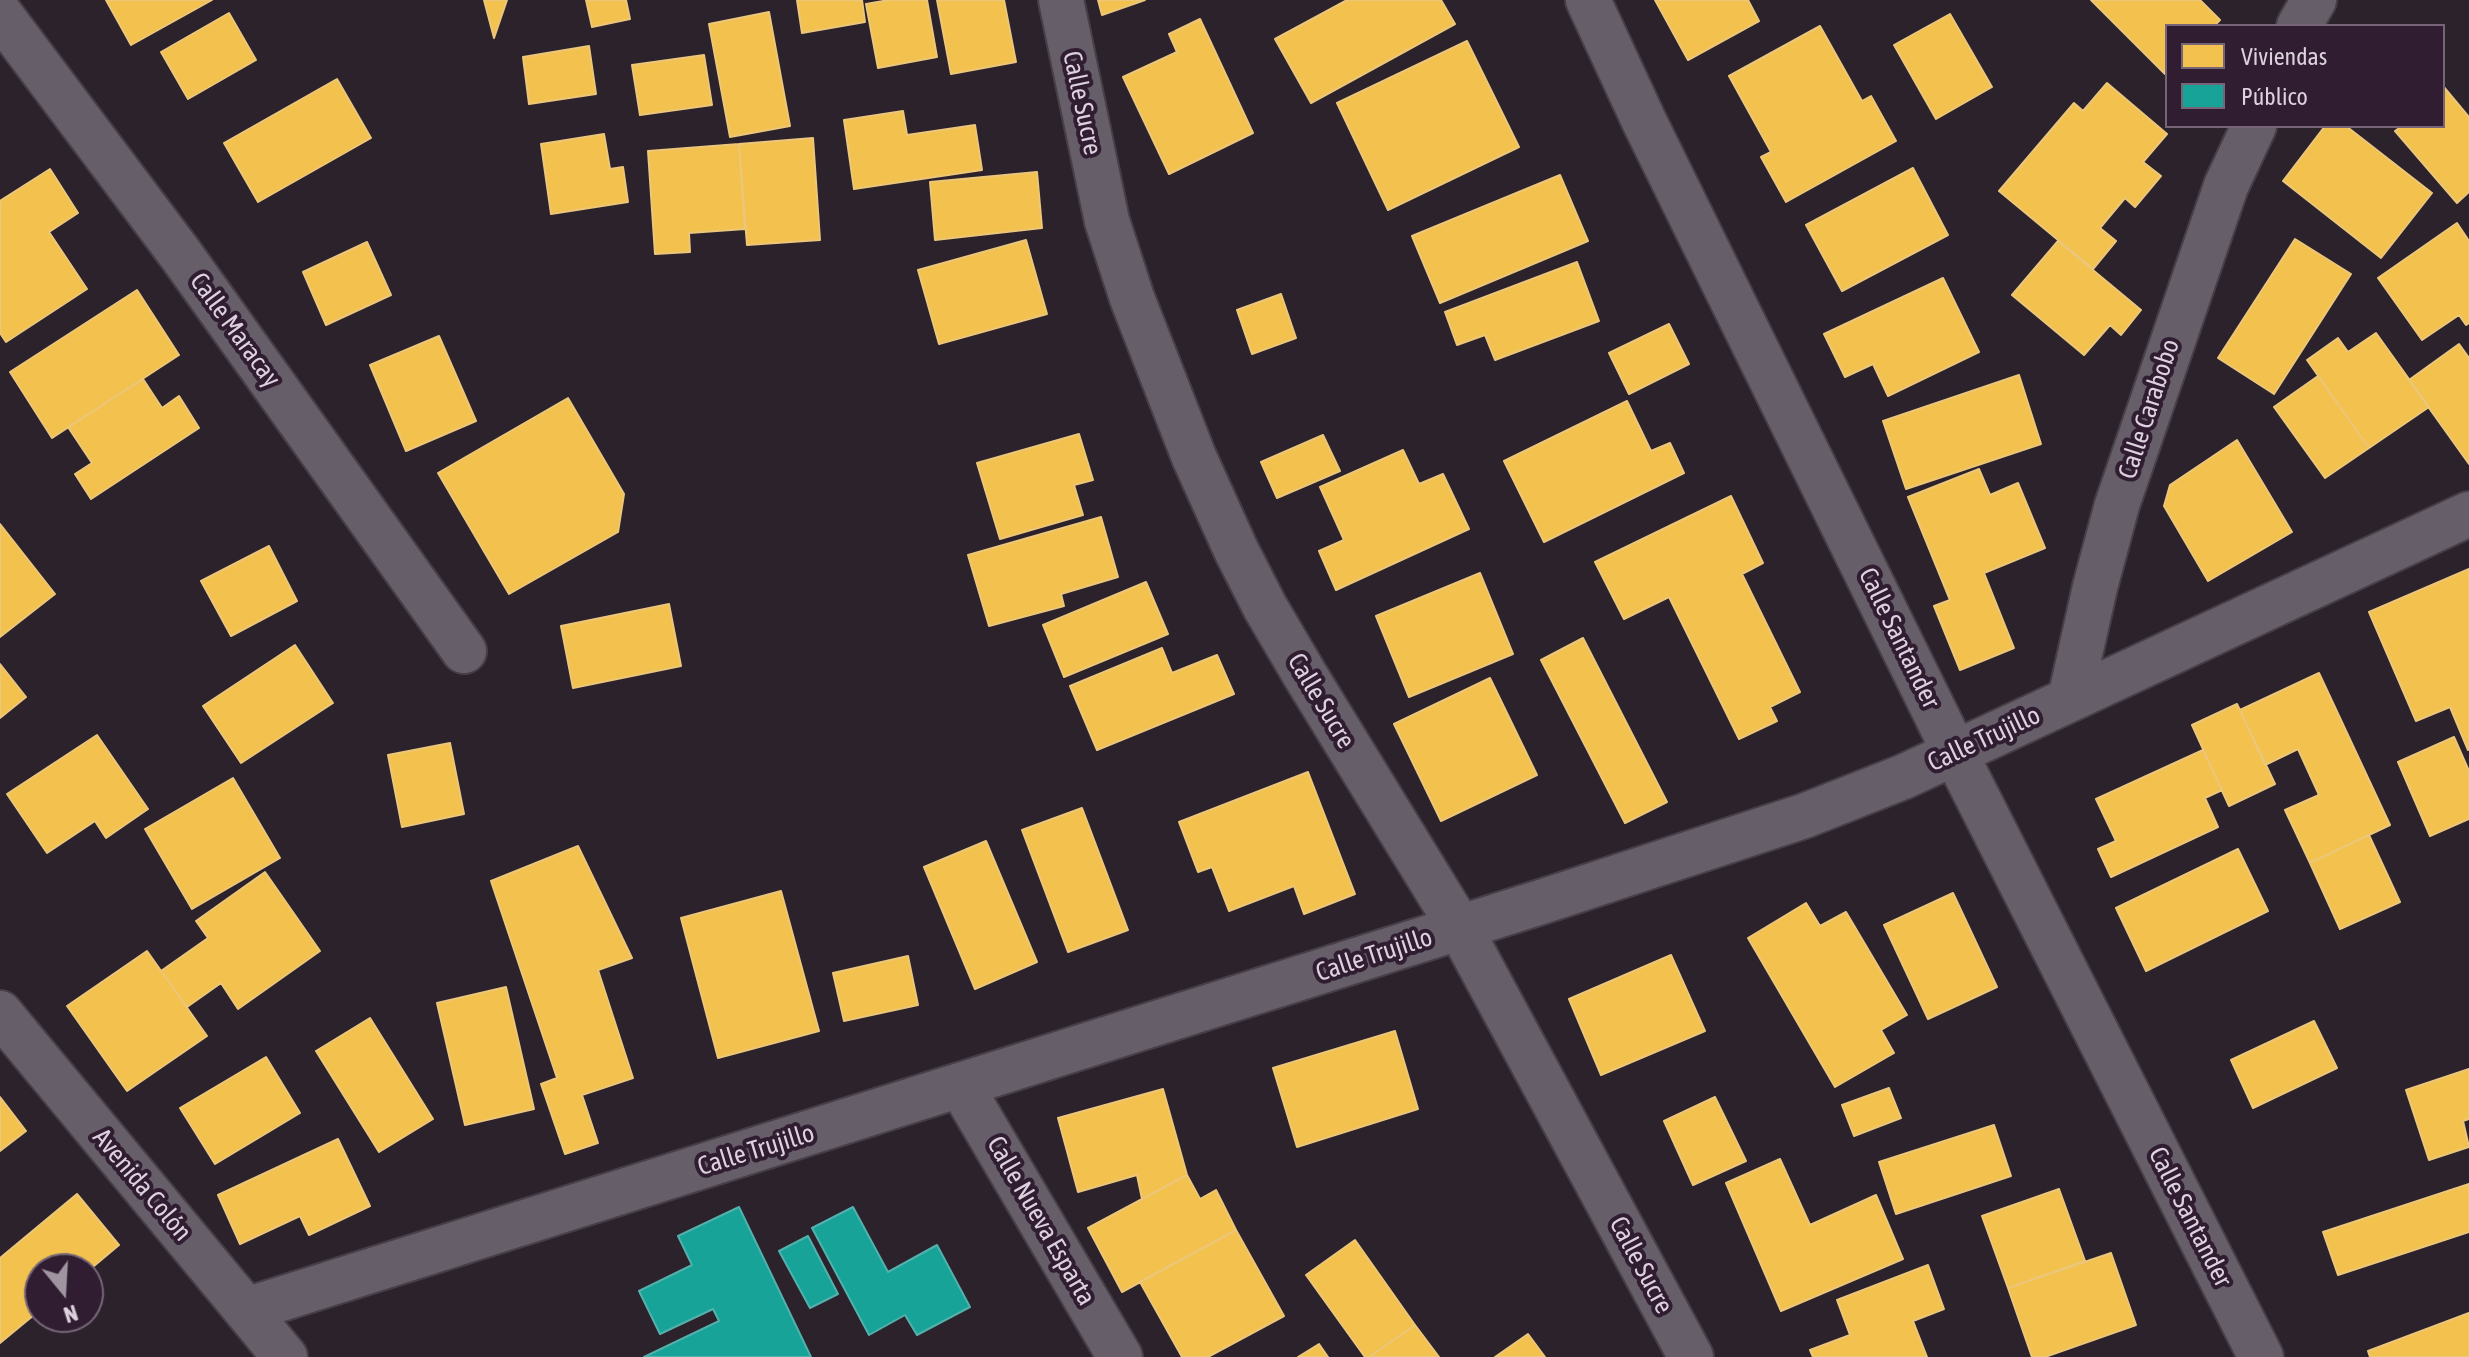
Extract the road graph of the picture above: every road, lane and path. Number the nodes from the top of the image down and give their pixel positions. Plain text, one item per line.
1 (1061, 0) edge
2 (1588, 0) edge
3 (2314, 0) edge
4 (0, 14) edge
5 (2300, 24) edge
6 (2253, 128) edge
7 (2469, 514) edge
8 (464, 651) dead end
9 (2070, 699) junction
10 (1955, 753) junction
11 (1460, 928) junction
12 (0, 1013) edge
13 (961, 1086) junction
14 (246, 1310) junction
15 (285, 1357) edge
16 (1120, 1357) edge
17 (1691, 1357) edge
18 (2261, 1357) edge

1 - 11 street, Calle Sucre
2 - 10 street, Calle Santander
3 - 5 street
4 - 8 street, Calle Maracay
6 - 9 street, Calle Carabobo
7 - 9 street, Calle Trujillo
9 - 10 street, Calle Trujillo
10 - 11 street, Calle Trujillo
10 - 18 street, Calle Santander
11 - 13 street, Calle Trujillo
11 - 17 street, Calle Sucre
12 - 14 street, Avenida Colón
13 - 14 street, Calle Trujillo
13 - 16 street, Calle Nueva Esparta
14 - 15 street, Avenida Colón

